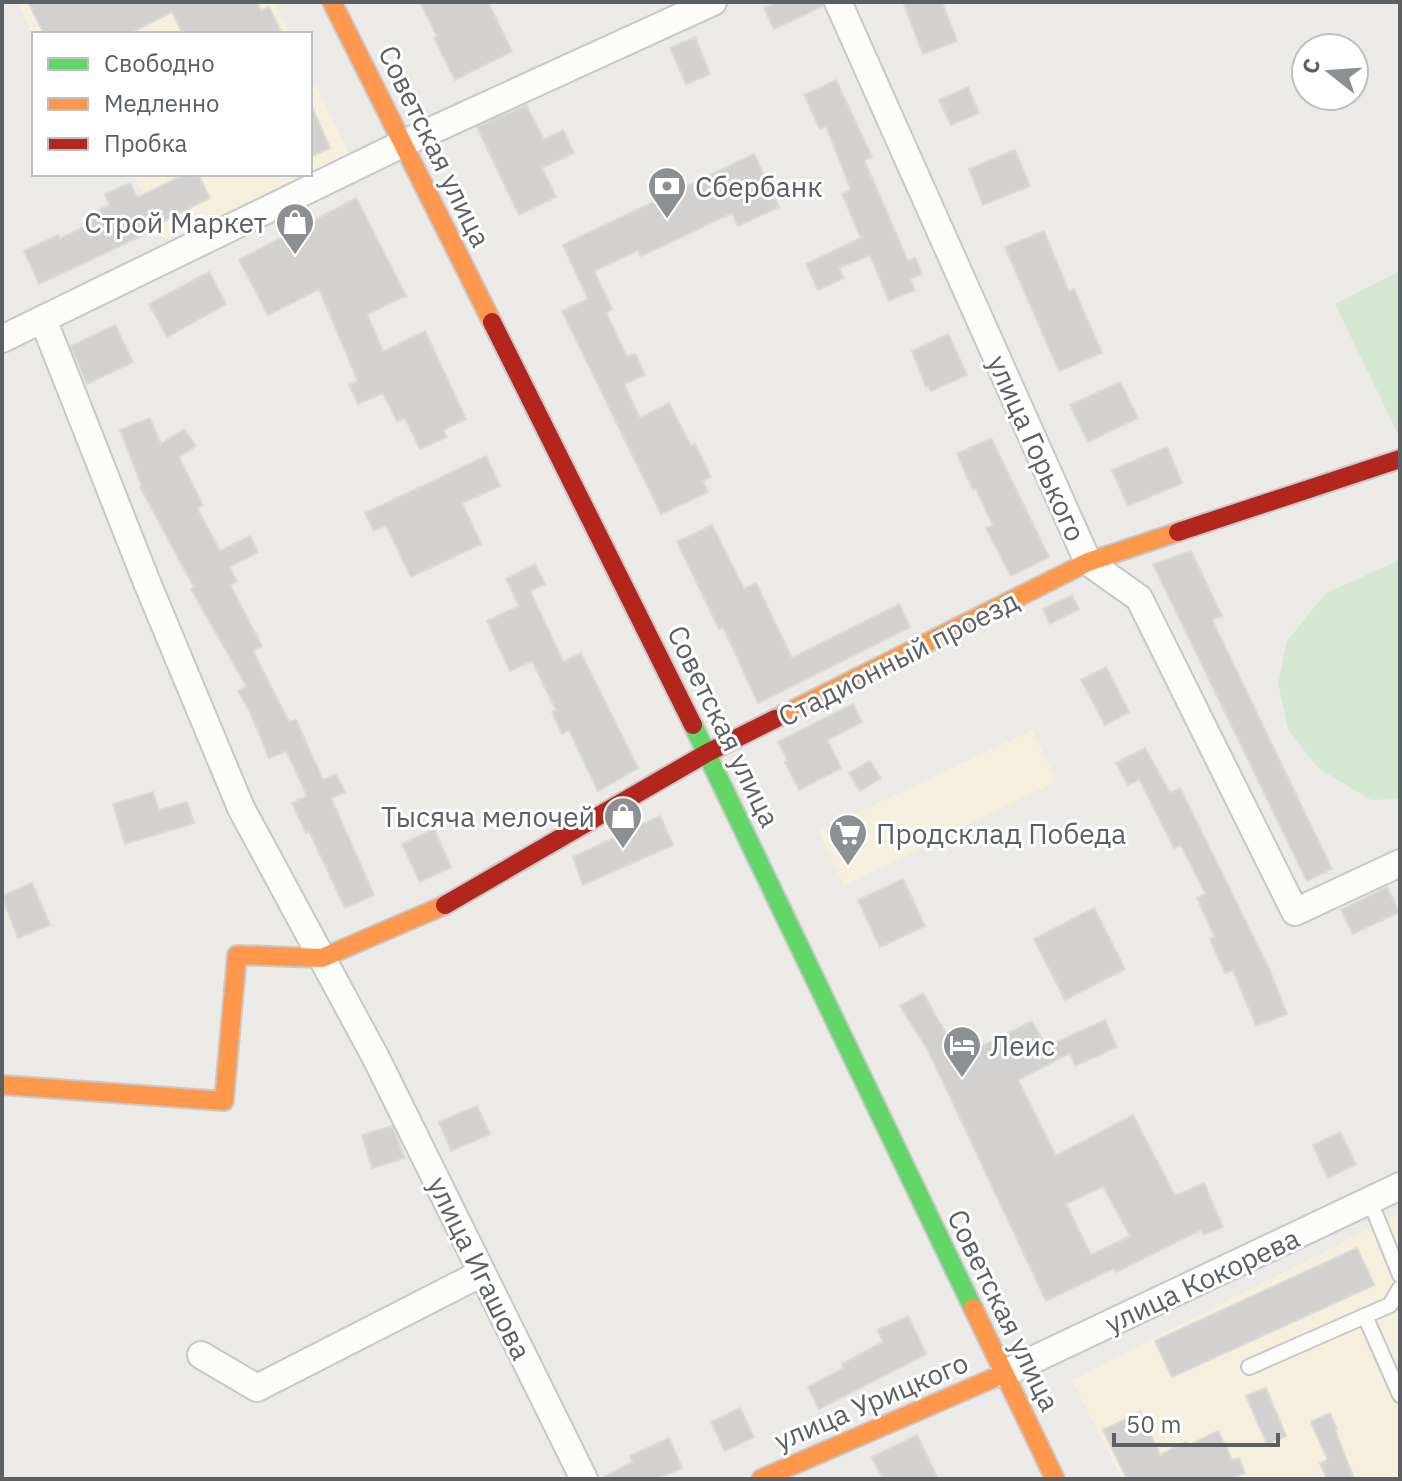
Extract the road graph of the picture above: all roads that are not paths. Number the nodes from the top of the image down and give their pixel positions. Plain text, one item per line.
1 (332, 2) edge
2 (713, 2) edge
3 (838, 2) edge
4 (402, 144) junction
5 (43, 319) junction
6 (2, 339) edge
7 (1400, 459) edge
8 (1088, 562) junction
9 (707, 753) junction
10 (1400, 863) edge
11 (322, 958) junction
12 (2, 1085) edge
13 (1400, 1186) edge
14 (1370, 1201) junction
15 (482, 1273) junction
16 (1400, 1275) edge
17 (1400, 1288) edge
18 (1365, 1316) junction
19 (201, 1355) dead end
20 (1249, 1367) dead end
21 (1003, 1374) junction
22 (1400, 1395) edge
23 (584, 1479) edge
24 (761, 1479) edge
25 (1055, 1479) edge

1 - 4 main road, Советская улица
2 - 4 street
3 - 8 street, улица Горького
4 - 5 street
4 - 9 main road, Советская улица
5 - 6 street
5 - 11 street, улица Игашова
7 - 8 main road, Стадионный проезд
8 - 9 main road, Стадионный проезд
8 - 10 street, улица Горького
9 - 11 main road, Стадионный проезд
9 - 21 main road, Советская улица
11 - 12 main road
11 - 15 street, улица Игашова
13 - 14 street, улица Кокорева
14 - 16 lane
14 - 21 street, улица Кокорева
15 - 19 street
15 - 23 street, улица Игашова
17 - 18 lane
18 - 20 lane
18 - 22 lane
21 - 24 main road, улица Урицкого
21 - 25 main road, Советская улица

